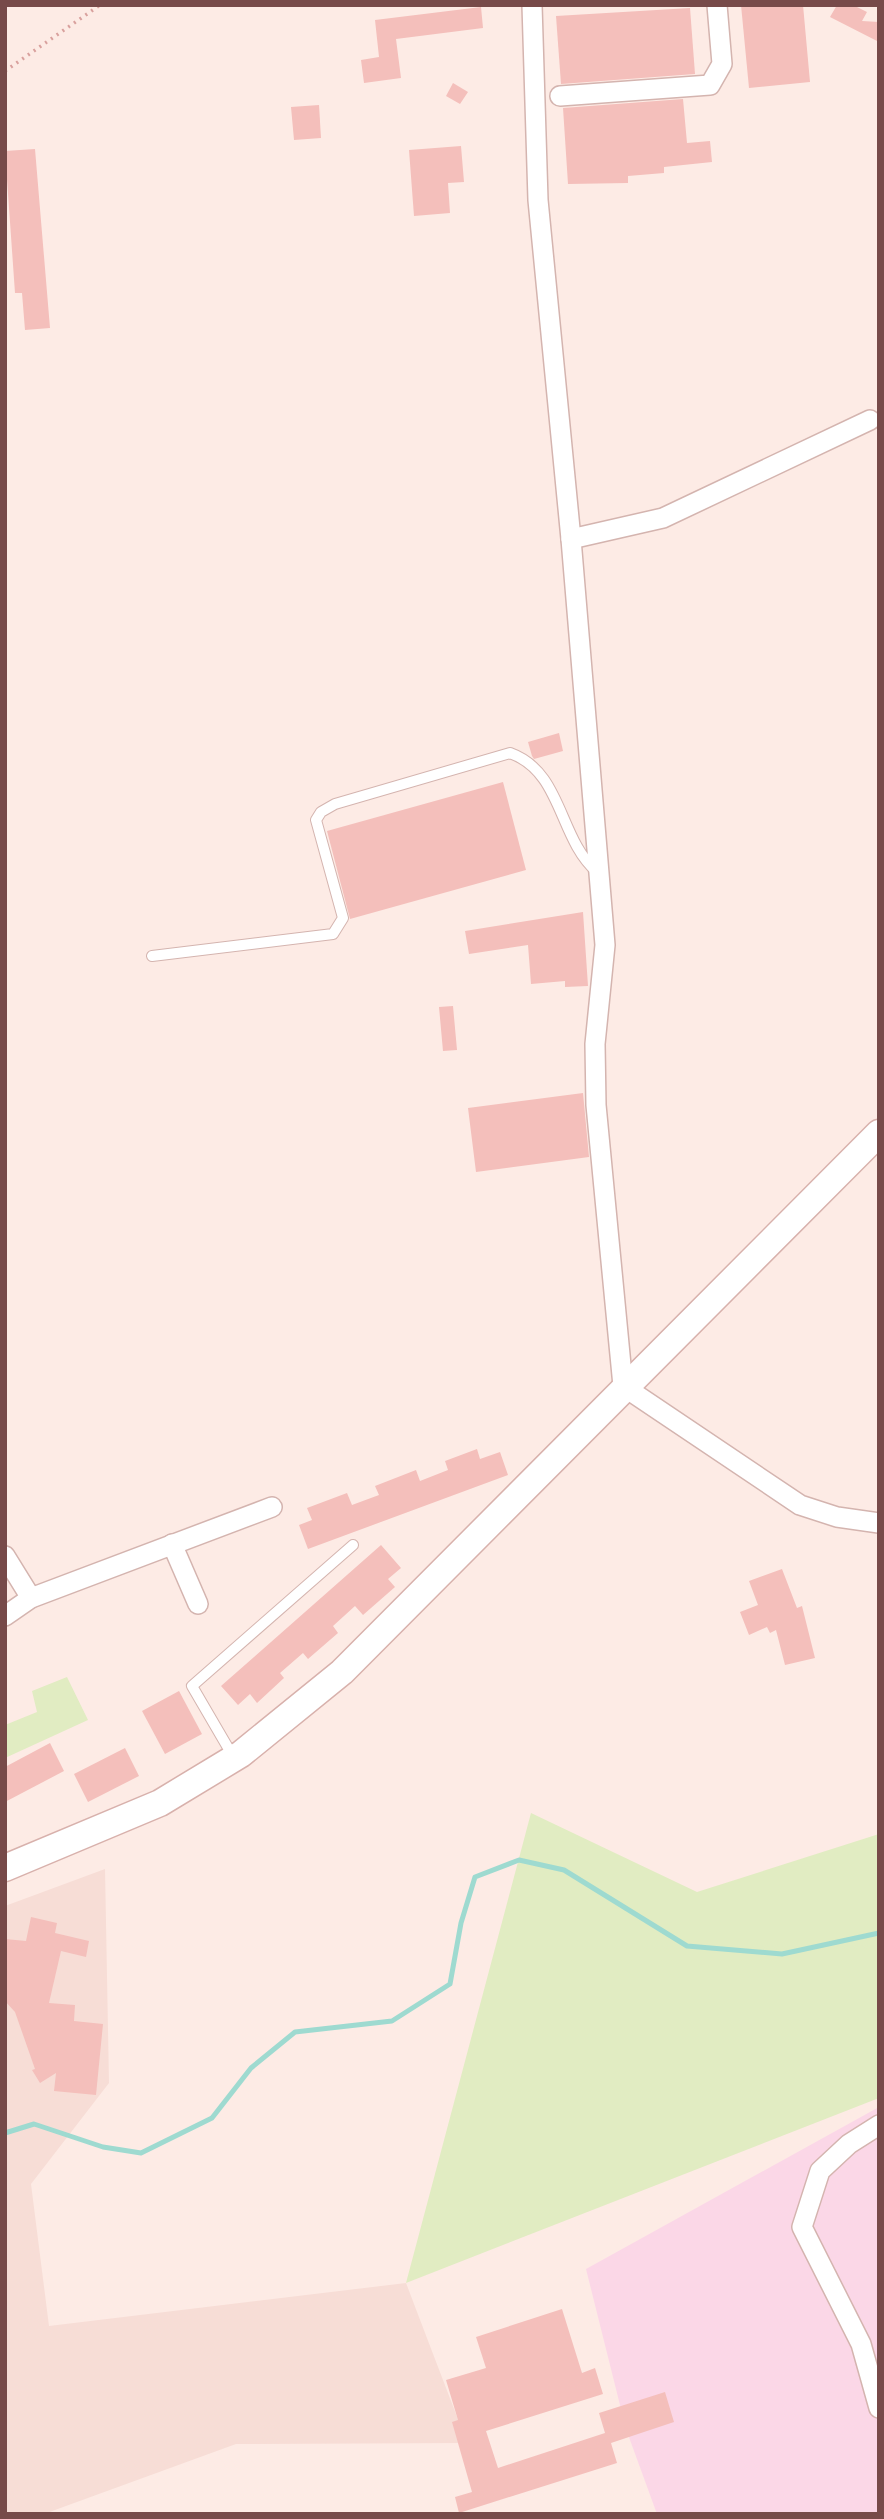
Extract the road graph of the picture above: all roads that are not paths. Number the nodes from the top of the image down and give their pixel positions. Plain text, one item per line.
1 (532, 5) edge
2 (717, 5) edge
3 (560, 96) dead end
4 (870, 420) dead end
5 (571, 539) junction
6 (597, 873) junction
7 (152, 956) dead end
8 (879, 1133) edge
9 (623, 1386) junction
10 (272, 1507) dead end
11 (879, 1523) edge
12 (172, 1544) junction
13 (353, 1545) dead end
14 (5, 1556) edge
15 (31, 1598) junction
16 (198, 1604) dead end
17 (5, 1616) edge
18 (234, 1758) junction
19 (5, 1868) edge
20 (879, 2125) edge
21 (879, 2408) edge

1 - 5 street
2 - 3 street
4 - 5 street
5 - 6 street
6 - 7 lane
6 - 9 street
8 - 9 main road
9 - 11 street
9 - 18 main road
10 - 12 street
12 - 15 street
12 - 16 street
13 - 18 lane
14 - 15 street
15 - 17 street
18 - 19 main road
20 - 21 street

